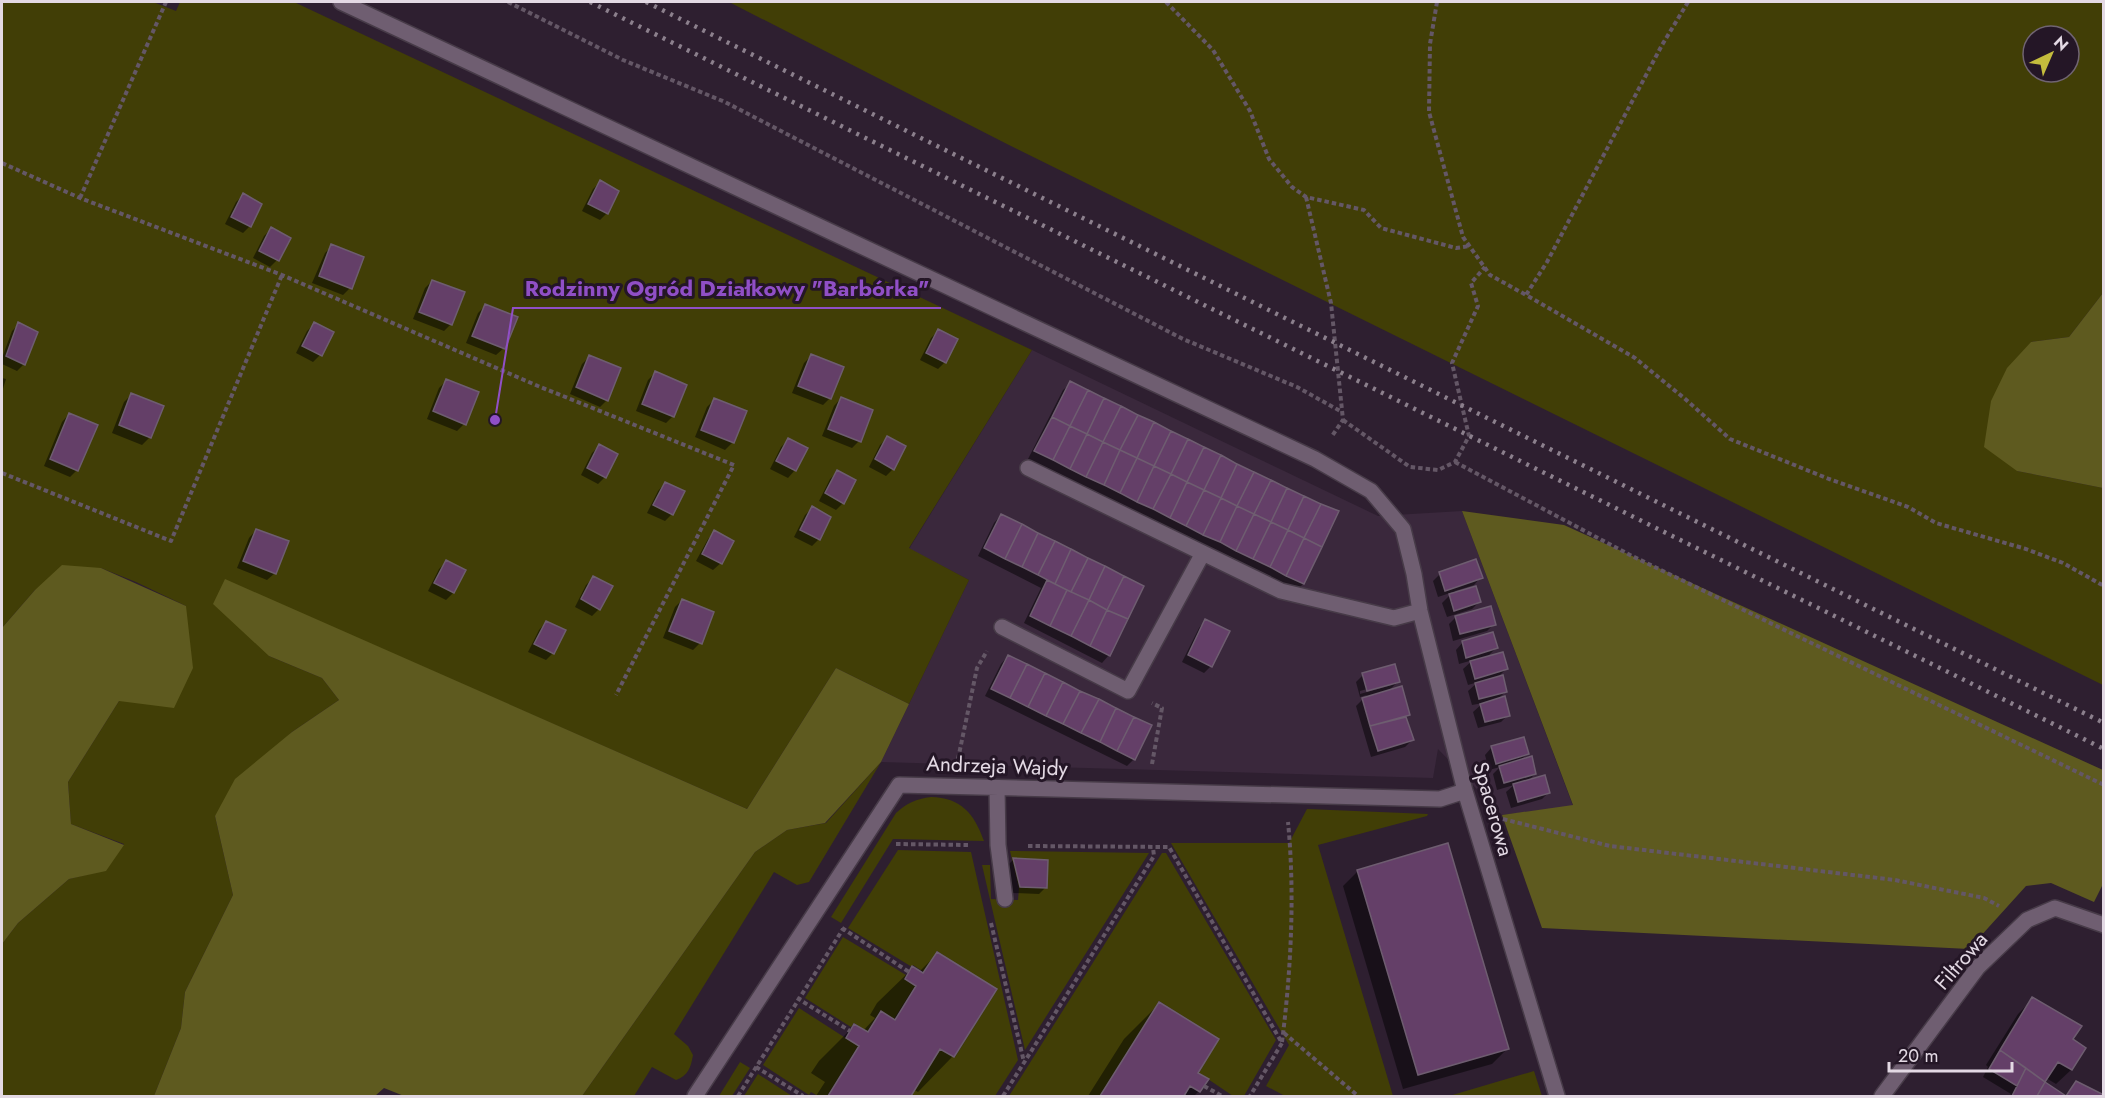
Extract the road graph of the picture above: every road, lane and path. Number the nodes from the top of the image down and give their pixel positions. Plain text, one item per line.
1 (166, 2) edge
2 (342, 2) edge
3 (508, 2) edge
4 (1166, 2) edge
5 (1437, 2) edge
6 (1688, 2) edge
7 (2, 163) edge
8 (1306, 197) junction
9 (80, 198) junction
10 (1470, 246) junction
11 (1485, 267) junction
12 (282, 274) junction
13 (1526, 295) junction
14 (1342, 412) junction
15 (1455, 462) junction
16 (1028, 468) dead end
17 (2, 473) edge
18 (1203, 553) junction
19 (2103, 586) edge
20 (1420, 611) junction
21 (1002, 627) joint
22 (1128, 691) junction
23 (616, 695) dead end
24 (2103, 785) edge
25 (952, 786) junction
26 (997, 788) junction
27 (1147, 791) junction
28 (1465, 791) junction
29 (1285, 795) junction
30 (1474, 823) junction
31 (998, 845) junction
32 (1153, 848) junction
33 (890, 853) dead end
34 (1005, 899) dead end
35 (816, 913) junction
36 (989, 914) dead end
37 (849, 920) dead end
38 (2026, 920) junction
39 (2103, 925) edge
40 (843, 929) junction
41 (909, 972) dead end
42 (771, 981) junction
43 (799, 999) junction
44 (850, 1030) dead end
45 (1284, 1033) junction
46 (1282, 1043) junction
47 (727, 1048) junction
48 (1024, 1062) junction
49 (757, 1067) junction
50 (1204, 1086) dead end
51 (695, 1096) edge
52 (738, 1096) edge
53 (804, 1096) edge
54 (1003, 1096) edge
55 (1221, 1096) edge
56 (1250, 1096) edge
57 (1358, 1096) edge
58 (1557, 1096) edge
59 (1882, 1096) edge

1 - 9 path
2 - 20 street, Spacerowa
3 - 14 path
4 - 8 path
5 - 10 path
6 - 13 path
7 - 9 path
8 - 10 path
8 - 14 path
9 - 12 path
10 - 11 path
11 - 13 path
11 - 15 path
12 - 17 path
12 - 23 path
13 - 19 path
14 - 15 path
15 - 24 path
16 - 18 street
18 - 20 street
18 - 22 street
20 - 28 street, Spacerowa
21 - 22 street
21 - 25 path
22 - 27 path
25 - 26 street, Andrzeja Wajdy
25 - 35 street, Andrzeja Wajdy
26 - 27 street, Andrzeja Wajdy
26 - 31 street
27 - 29 street, Andrzeja Wajdy
28 - 29 street, Andrzeja Wajdy
28 - 30 street, Spacerowa
29 - 45 path
30 - 38 path
30 - 58 street, Spacerowa
31 - 32 path
31 - 33 path
31 - 34 street
32 - 46 path
32 - 48 path
35 - 40 path
35 - 42 street, Andrzeja Wajdy
36 - 48 path
37 - 40 path
38 - 39 street, Filtrowa
38 - 59 street, Filtrowa
40 - 41 path
40 - 43 path
42 - 43 path
42 - 47 street, Andrzeja Wajdy
43 - 44 path
43 - 49 path
45 - 46 path
45 - 57 path
46 - 56 path
47 - 49 path
47 - 51 street, Andrzeja Wajdy
48 - 54 path
49 - 52 path
49 - 53 path
50 - 55 path

